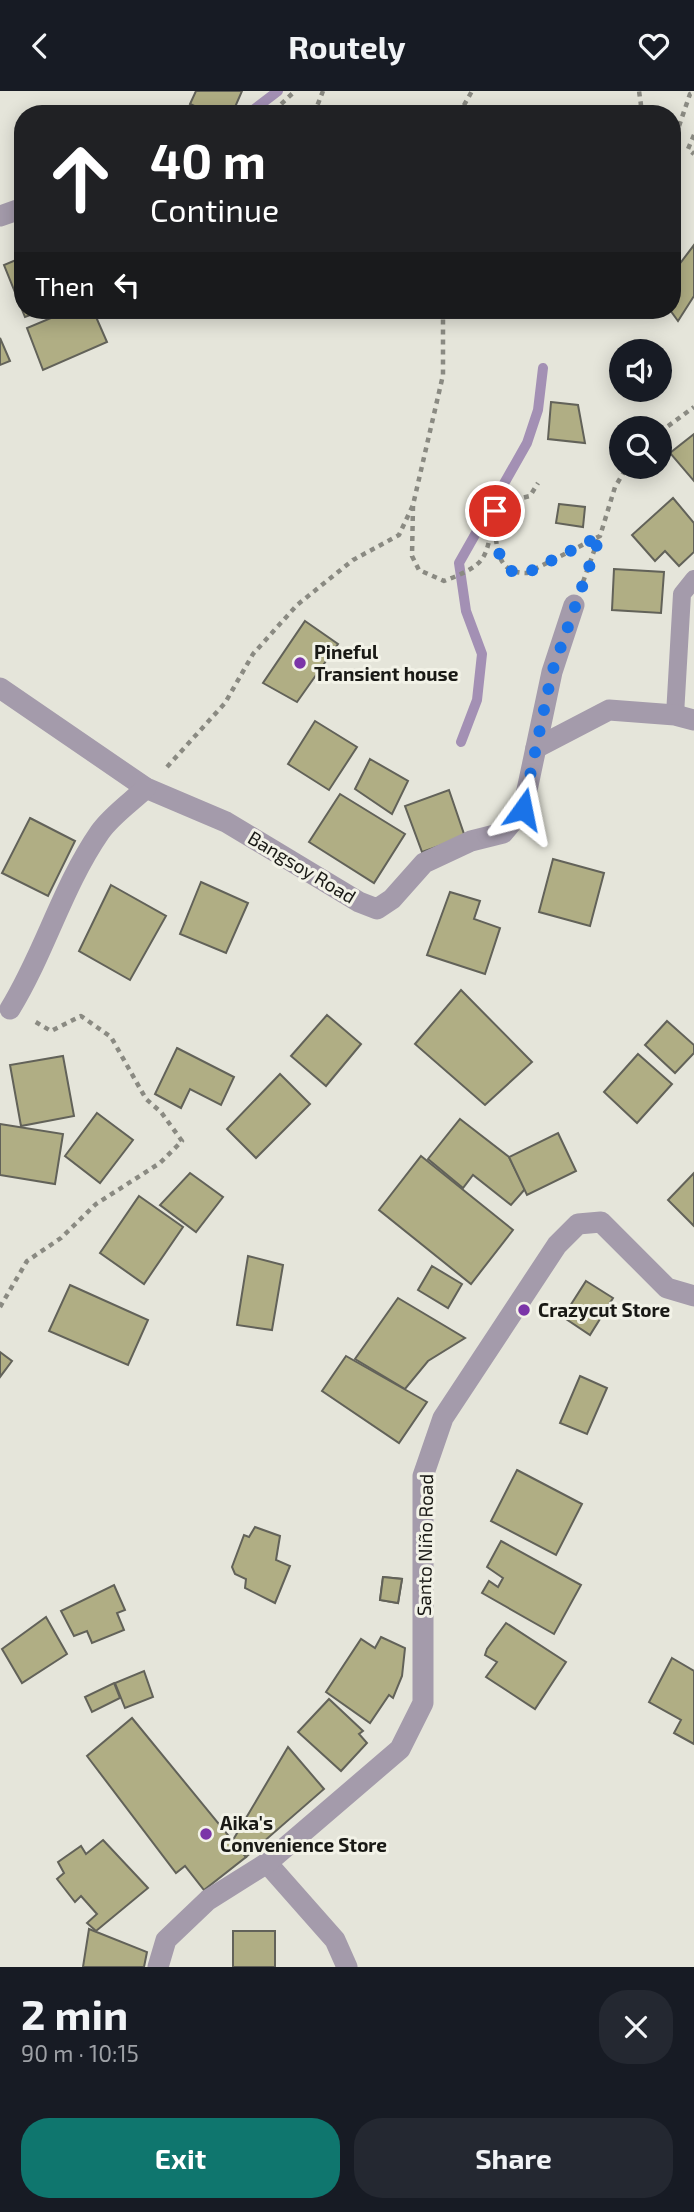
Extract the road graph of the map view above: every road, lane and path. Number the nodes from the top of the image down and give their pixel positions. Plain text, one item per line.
1 (295, 91) edge
2 (694, 92) edge
3 (280, 105) edge
4 (681, 120) edge
5 (694, 135) edge
6 (694, 154) edge
7 (443, 319) edge
8 (694, 407) edge
9 (672, 423) edge
10 (620, 479) edge
11 (538, 483) dead end
12 (414, 505) junction
13 (495, 511) junction
14 (600, 536) junction
15 (694, 579) edge
16 (574, 605) joint
17 (0, 688) edge
18 (685, 717) edge
19 (536, 748) junction
20 (146, 788) junction
21 (10, 1009) joint
22 (694, 1296) edge
23 (0, 1307) edge
24 (267, 1863) junction
25 (158, 1967) edge
26 (347, 1967) edge

1 - 3 path
2 - 4 path
5 - 6 path
7 - 12 path
8 - 9 path
10 - 14 path
11 - 13 path
12 - 13 path
12 - 20 path
13 - 14 path
14 - 16 path
15 - 18 lane
16 - 19 street, Bangsoy Road
17 - 20 street, Bangsoy Road
18 - 19 street
19 - 20 street, Bangsoy Road
20 - 21 street
21 - 23 path
22 - 24 street, Santo Niño Road
24 - 25 street, Santo Niño Road
24 - 26 street

